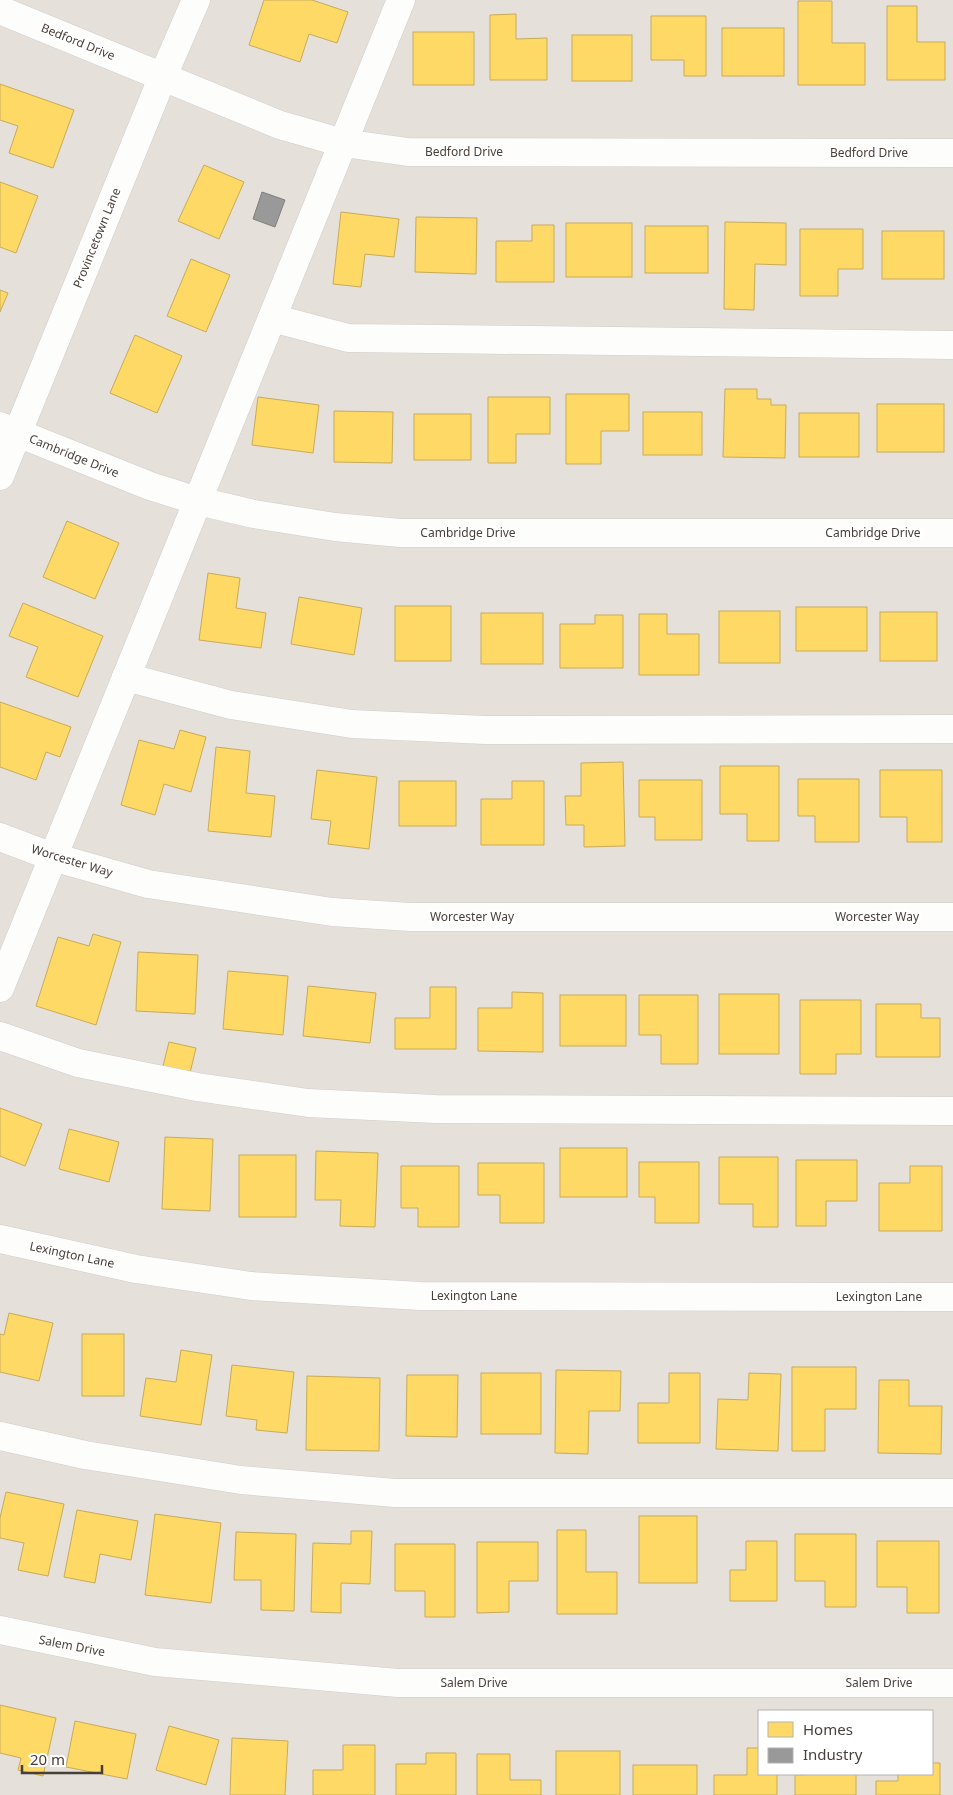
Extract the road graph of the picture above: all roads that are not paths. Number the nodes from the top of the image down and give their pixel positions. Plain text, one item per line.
1 (196, 0) edge
2 (401, 0) edge
3 (0, 10) edge
4 (163, 76) junction
5 (343, 143) junction
6 (953, 153) edge
7 (272, 318) junction
8 (953, 345) edge
9 (9, 430) edge
10 (0, 476) edge
11 (198, 501) junction
12 (953, 534) edge
13 (126, 677) junction
14 (953, 729) edge
15 (0, 837) edge
16 (53, 857) junction
17 (953, 917) edge
18 (0, 988) edge
19 (0, 1036) edge
20 (953, 1111) edge
21 (0, 1239) edge
22 (953, 1297) edge
23 (0, 1436) edge
24 (953, 1493) edge
25 (0, 1630) edge
26 (953, 1683) edge

1 - 4 street, Provincetown Lane
2 - 5 street
3 - 4 street, Bedford Drive
4 - 5 street, Bedford Drive
4 - 9 street, Provincetown Lane
5 - 6 street, Bedford Drive
5 - 7 street
7 - 8 street
7 - 11 street
9 - 10 street, Provincetown Lane
9 - 11 street, Cambridge Drive
11 - 12 street, Cambridge Drive
11 - 13 street
13 - 14 street
13 - 16 street
15 - 16 street, Worcester Way
16 - 17 street, Worcester Way
16 - 18 street
19 - 20 street
21 - 22 street, Lexington Lane
23 - 24 street
25 - 26 street, Salem Drive

